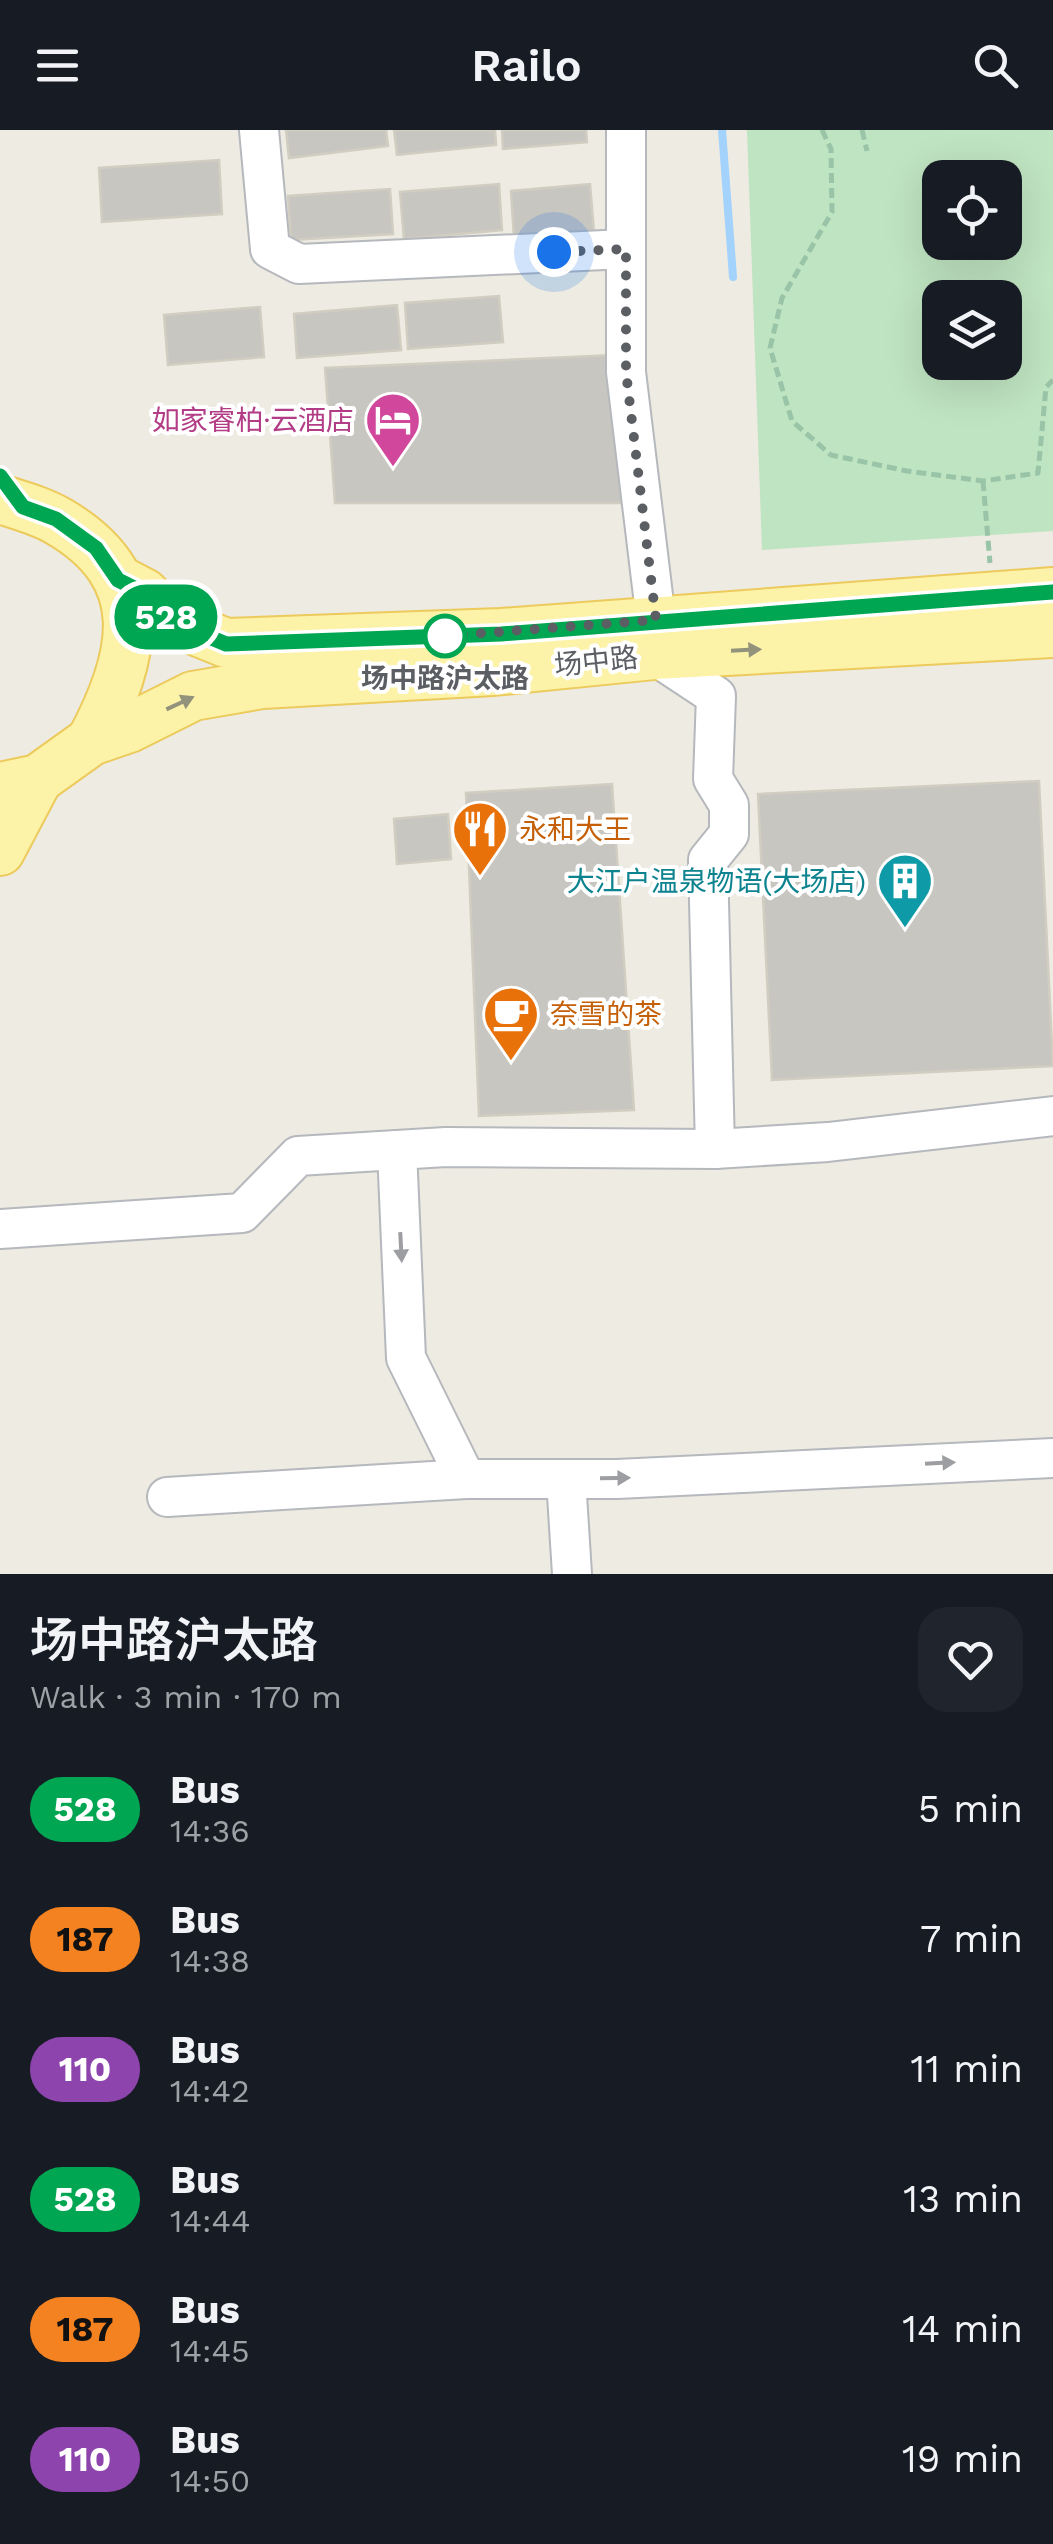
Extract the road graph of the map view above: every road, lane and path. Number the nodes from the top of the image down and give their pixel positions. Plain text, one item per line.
1 (259, 130) edge
2 (626, 130) edge
3 (822, 130) edge
4 (862, 130) edge
5 (867, 151) dead end
6 (626, 249) junction
7 (1053, 380) edge
8 (983, 481) junction
9 (8, 494) edge
10 (118, 580) junction
11 (1053, 592) edge
12 (993, 594) junction
13 (1053, 632) edge
14 (655, 638) junction
15 (90, 741) junction
16 (19, 783) edge
17 (0, 851) edge
18 (1053, 1116) edge
19 (714, 1149) junction
20 (397, 1150) junction
21 (0, 1229) edge
22 (1053, 1458) edge
23 (466, 1479) junction
24 (566, 1479) junction
25 (166, 1498) dead end
26 (572, 1574) edge

1 - 6 lane
2 - 6 lane
3 - 8 path
4 - 5 path
6 - 14 lane
7 - 8 path
8 - 12 path
9 - 10 main road, 场中路
10 - 14 main road, 场中路
10 - 15 main road, 场中路
11 - 12 main road, 场中路
12 - 14 main road, 场中路
14 -> 13 main road, 场中路
15 -> 14 main road, 场中路
14 - 19 lane
15 - 16 main road, 场中路
16 - 17 main road
18 - 19 lane
19 - 20 lane
20 - 21 lane
20 -> 23 lane
24 -> 22 lane
23 - 24 lane
23 - 25 lane
24 - 26 lane

